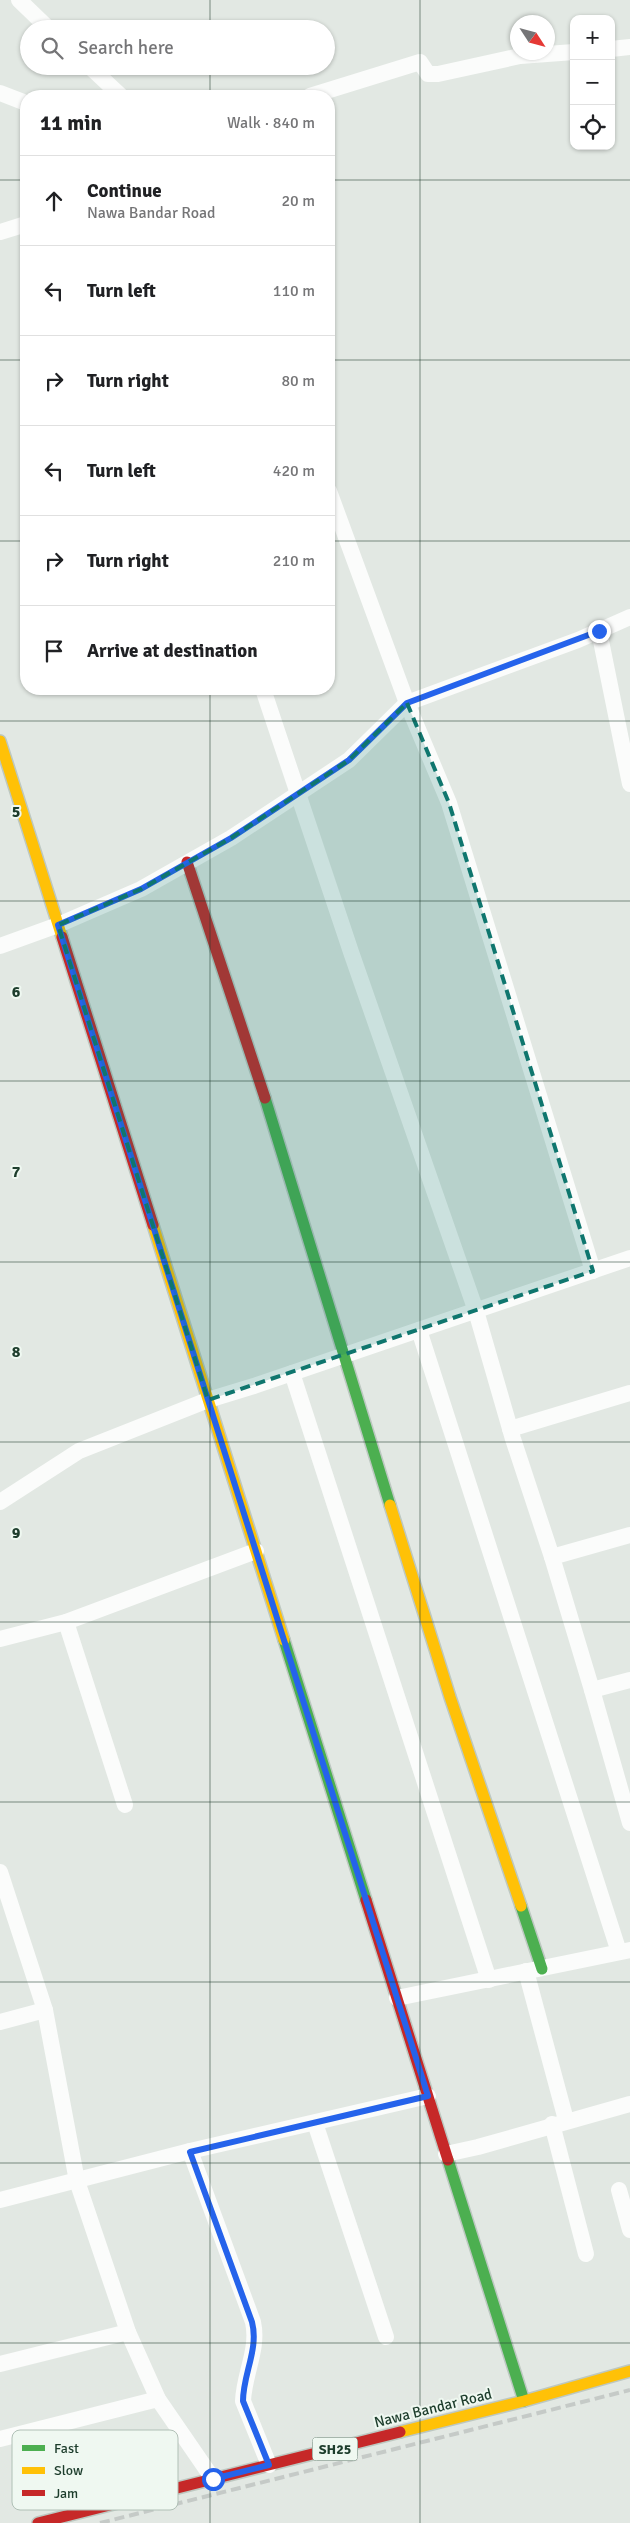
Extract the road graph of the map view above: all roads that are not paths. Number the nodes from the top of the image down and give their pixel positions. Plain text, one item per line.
1 (19, 0) edge
2 (40, 20) edge
3 (630, 47) edge
4 (615, 49) edge
5 (570, 52) edge
6 (98, 75) edge
7 (114, 90) edge
8 (329, 90) edge
9 (0, 93) edge
10 (20, 101) edge
11 (20, 226) edge
12 (0, 232) edge
13 (335, 507) edge
14 (630, 617) edge
15 (599, 631) junction
16 (265, 695) edge
17 (407, 703) junction
18 (0, 741) edge
19 (630, 784) edge
20 (297, 794) junction
21 (188, 862) junction
22 (58, 925) junction
23 (0, 946) edge
24 (630, 1258) edge
25 (593, 1271) junction
26 (476, 1311) junction
27 (420, 1330) junction
28 (343, 1356) junction
29 (292, 1373) junction
30 (630, 1393) edge
31 (208, 1400) junction
32 (510, 1429) junction
33 (0, 1502) edge
34 (630, 1534) edge
35 (256, 1551) junction
36 (552, 1556) junction
37 (66, 1622) junction
38 (0, 1639) edge
39 (630, 1680) edge
40 (592, 1690) junction
41 (125, 1805) dead end
42 (629, 1819) edge
43 (0, 1872) edge
44 (624, 1951) edge
45 (534, 1970) junction
46 (489, 1980) junction
47 (397, 1998) junction
48 (45, 2010) junction
49 (0, 2022) edge
50 (428, 2096) junction
51 (630, 2104) edge
52 (559, 2122) junction
53 (315, 2123) junction
54 (190, 2152) junction
55 (446, 2154) junction
56 (77, 2182) junction
57 (619, 2190) dead end
58 (0, 2200) edge
59 (630, 2230) edge
60 (586, 2254) dead end
61 (128, 2332) junction
62 (386, 2337) dead end
63 (0, 2364) edge
64 (630, 2371) edge
65 (158, 2399) junction
66 (524, 2401) junction
67 (36, 2430) edge
68 (269, 2465) junction
69 (213, 2479) junction
70 (178, 2488) edge
71 (90, 2510) edge
72 (38, 2523) edge

1 - 2 street
3 - 4 street
5 - 8 street
6 - 7 street
9 - 10 street
11 - 12 street
13 - 17 street
14 - 15 street
15 - 17 street
15 - 19 street
16 - 20 street
17 - 20 street
17 - 25 street
18 - 22 main road
20 - 21 street
20 - 26 street
21 - 22 street
21 - 28 main road
22 - 23 street
22 - 31 main road
24 - 25 street
25 - 26 street
26 - 27 street
26 - 32 street
27 - 28 street
27 - 44 street
28 - 29 street
28 - 45 main road
29 - 31 street
29 - 46 street
30 - 32 street
31 - 33 street
31 - 35 main road
32 - 36 street
34 - 36 street
35 - 37 street
35 - 47 main road
36 - 40 street
37 - 38 street
37 - 41 street
39 - 40 street
40 - 42 street
43 - 48 street
44 - 45 street
45 - 46 street
45 - 52 street
46 - 47 street
47 - 50 main road
48 - 49 street
48 - 56 street
50 - 53 street
50 - 55 main road
51 - 52 street
52 - 55 street
52 - 60 street
53 - 54 street
53 - 62 street
54 - 56 street
54 - 68 street
55 - 66 main road
56 - 58 street
56 - 61 street
57 - 59 street
61 - 63 street
61 - 65 street
64 - 66 main road, Nawa Bandar Road / SH25
65 - 67 street
65 - 69 street
66 - 68 main road, Nawa Bandar Road / SH25
68 - 69 main road, Nawa Bandar Road / SH25
69 - 70 main road, Nawa Bandar Road / SH25
71 - 72 main road, Nawa Bandar Road / SH25

